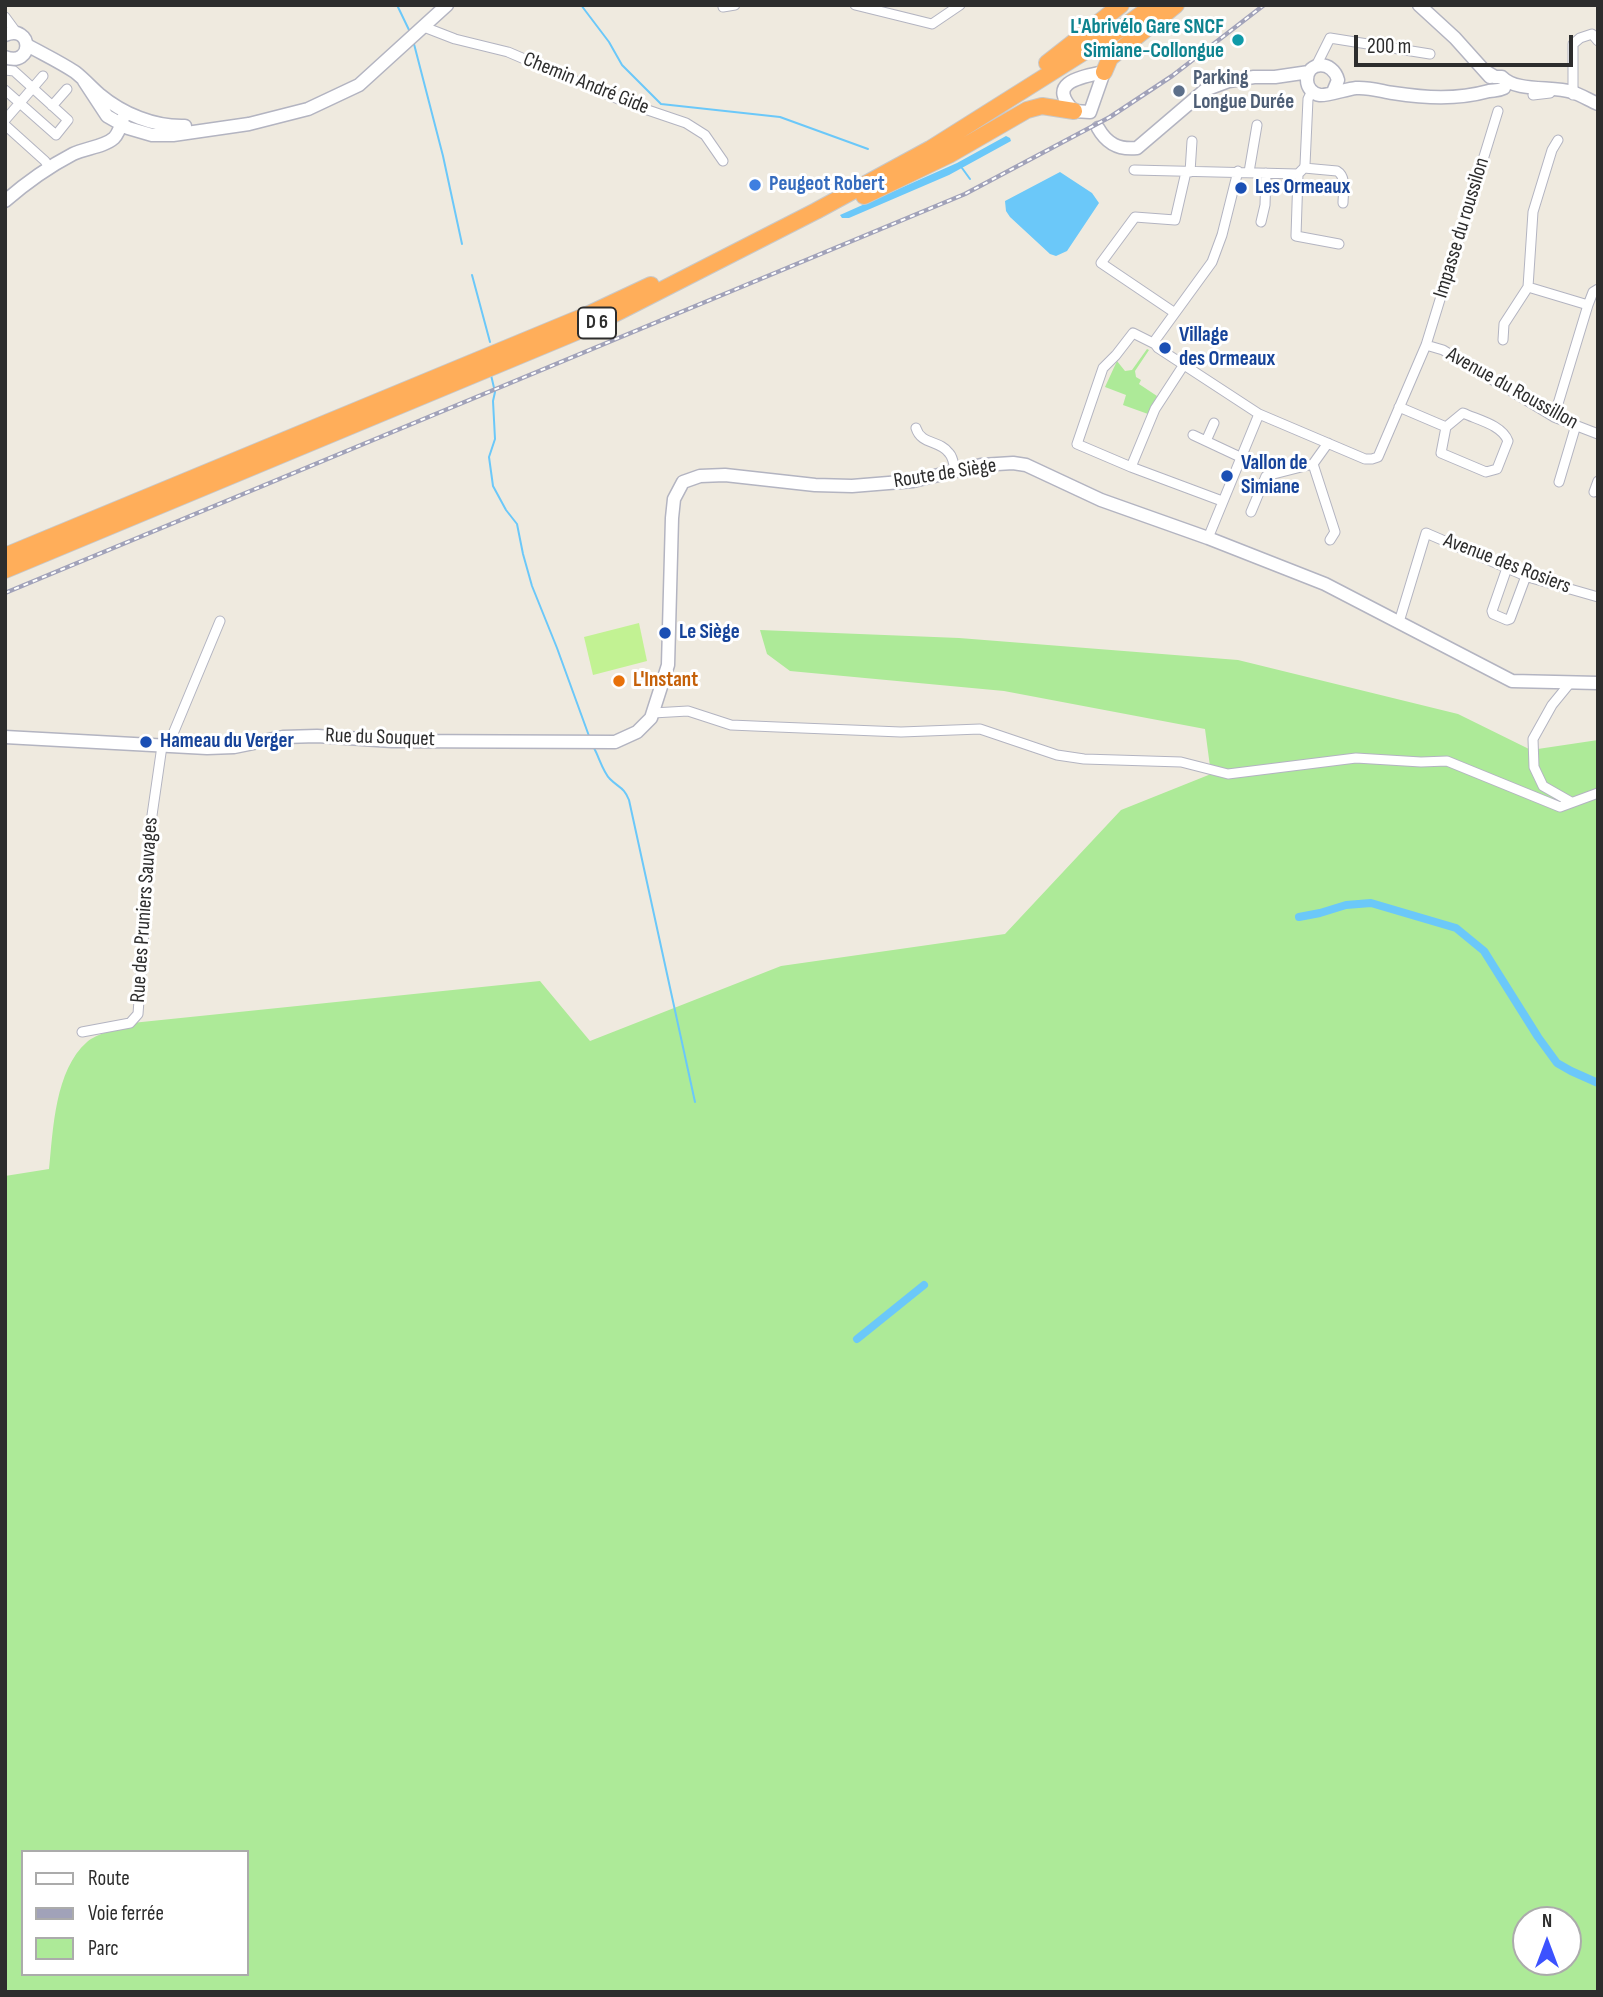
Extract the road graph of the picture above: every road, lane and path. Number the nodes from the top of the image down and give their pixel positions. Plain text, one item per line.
1 (447, 5) edge
2 (735, 5) edge
3 (855, 5) edge
4 (960, 5) edge
5 (1121, 5) edge
6 (1138, 5) edge
7 (1154, 5) edge
8 (1177, 5) edge
9 (1423, 6) edge
10 (723, 7) dead end
11 (5, 17) edge
12 (10, 33) edge
13 (420, 33) junction
14 (1596, 36) edge
15 (1330, 38) junction
16 (24, 51) junction
17 (1430, 54) dead end
18 (5, 57) edge
19 (1047, 62) junction
20 (1313, 69) junction
21 (5, 71) edge
22 (1334, 71) junction
23 (1104, 72) junction
24 (43, 76) dead end
25 (1275, 77) junction
26 (1496, 82) junction
27 (1358, 88) junction
28 (32, 89) junction
29 (68, 89) dead end
30 (5, 90) edge
31 (1319, 91) junction
32 (1576, 98) junction
33 (19, 104) junction
34 (1598, 104) edge
35 (52, 106) junction
36 (1498, 111) dead end
37 (1598, 113) edge
38 (118, 117) junction
39 (1089, 118) junction
40 (5, 122) edge
41 (248, 124) junction
42 (1257, 125) dead end
43 (1558, 140) dead end
44 (1192, 141) dead end
45 (723, 161) dead end
46 (49, 167) junction
47 (1134, 170) dead end
48 (1238, 171) junction
49 (1301, 171) junction
50 (1188, 172) junction
51 (1249, 172) junction
52 (1266, 173) junction
53 (5, 201) edge
54 (1343, 203) dead end
55 (1261, 222) dead end
56 (1339, 244) dead end
57 (681, 281) junction
58 (1528, 287) junction
59 (1598, 289) edge
60 (1588, 305) junction
61 (1175, 313) junction
62 (1503, 340) dead end
63 (1155, 344) junction
64 (1426, 345) junction
65 (1183, 366) junction
66 (1399, 407) junction
67 (1259, 414) junction
68 (1554, 416) junction
69 (1214, 423) dead end
70 (1576, 425) junction
71 (1446, 427) junction
72 (916, 428) dead end
73 (1598, 434) edge
74 (1193, 435) dead end
75 (1206, 442) junction
76 (1328, 443) junction
77 (1240, 457) junction
78 (1313, 464) junction
79 (1131, 467) junction
80 (956, 470) junction
81 (1598, 481) edge
82 (1559, 482) dead end
83 (1594, 492) dead end
84 (1222, 501) junction
85 (1251, 512) dead end
86 (1208, 538) junction
87 (1331, 540) dead end
88 (5, 556) edge
89 (1507, 568) junction
90 (5, 570) edge
91 (1526, 576) junction
92 (1598, 597) edge
93 (220, 621) dead end
94 (1399, 622) junction
95 (1597, 682) edge
96 (1570, 683) junction
97 (653, 713) junction
98 (5, 737) edge
99 (166, 747) junction
100 (1598, 793) edge
101 (1572, 802) junction
102 (82, 1032) dead end

1 - 13 street
2 - 10 street
3 - 4 street
5 - 19 highway, D 6
6 - 19 highway, D 6
7 - 57 highway, D 6
8 - 23 highway
9 - 26 street
11 - 12 street
12 - 16 street
13 - 41 street
13 - 45 street, Chemin André Gide
14 - 32 street
15 - 17 street
15 - 20 street
15 - 22 street
16 - 18 street
16 - 38 street
19 - 88 highway, D 6
20 - 22 street
20 - 25 street
20 - 31 street
21 - 28 street
22 - 27 street
22 - 31 street
23 - 39 street
23 - 39 street
24 - 28 street
25 - 31 street
25 - 39 street
26 - 27 street
26 - 32 street
26 - 32 street
27 - 31 street
28 - 33 street
28 - 35 street
29 - 35 street
30 - 33 street
31 - 49 street
32 - 34 street
32 - 37 street
33 - 35 street
33 - 40 street
36 - 64 street, Impasse du roussilon
38 - 41 street
38 - 41 street
38 - 46 street
39 - 57 highway
40 - 46 street
42 - 51 street
43 - 58 street
44 - 50 street
46 - 53 street
47 - 50 street
48 - 50 street
48 - 51 street
48 - 61 street
49 - 52 street
49 - 54 street
49 - 56 street
50 - 61 street
51 - 52 street
52 - 55 street
57 - 90 highway, D 6
58 - 60 street
58 - 62 street
59 - 60 street
60 - 68 street
61 - 63 street
63 - 65 street
63 - 79 street
64 - 66 street, Impasse du roussilon
64 - 68 street, Avenue du Roussillon
65 - 67 street
65 - 79 street
66 - 71 street
66 - 76 street, Impasse du roussilon
67 - 76 street
67 - 77 street
68 - 70 street, Avenue du Roussillon
69 - 75 street
70 - 73 street, Avenue du Roussillon
70 - 82 street
71 - 71 street
72 - 80 street
74 - 75 street
75 - 77 street
76 - 78 street
77 - 84 street
78 - 85 street
78 - 87 street
79 - 84 street
80 - 86 street, Route de Siège
80 - 97 street, Route de Siège
81 - 83 street
84 - 86 street
86 - 94 street, Route de Siège
89 - 91 street, Avenue des Rosiers
89 - 91 street
89 - 94 street, Avenue des Rosiers
91 - 92 street, Avenue des Rosiers
93 - 99 street, Rue des Pruniers Sauvages
94 - 96 street, Route de Siège
95 - 96 street, Route de Siège
96 - 101 street
97 - 99 street, Rue du Souquet
97 - 101 street
98 - 99 street, Rue du Souquet
99 - 102 street, Rue des Pruniers Sauvages
100 - 101 street

